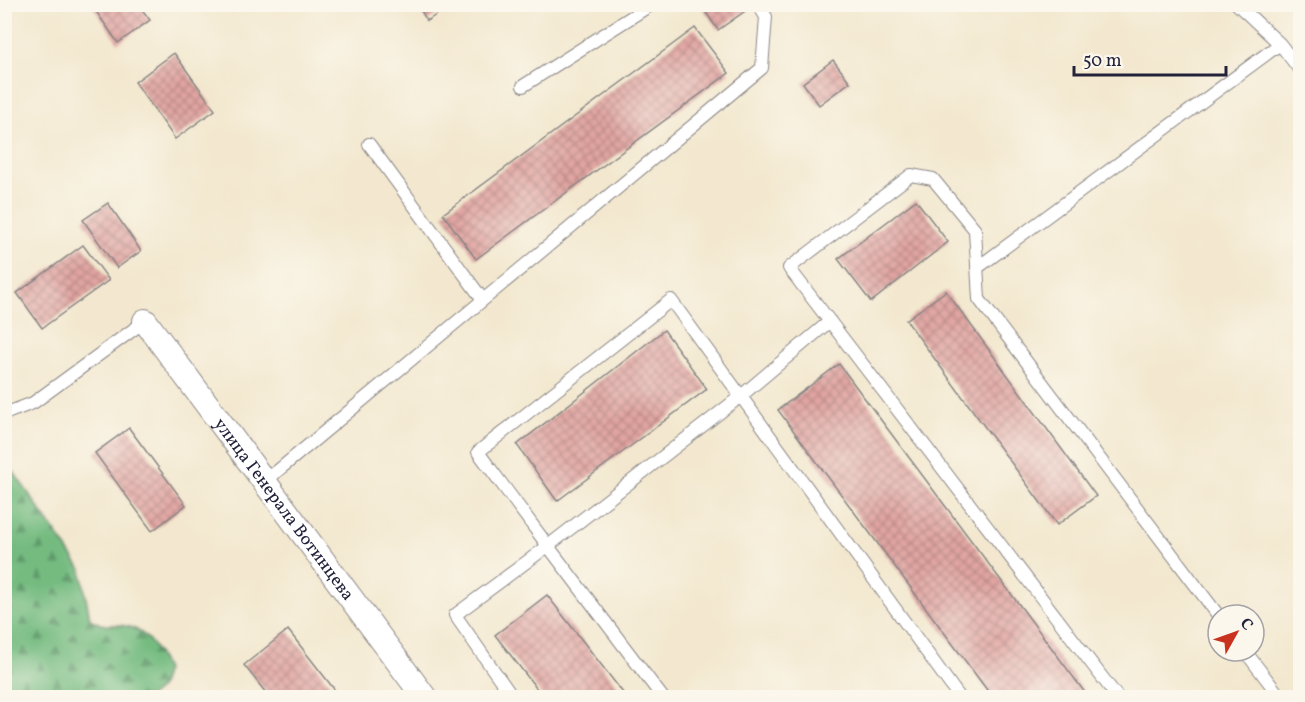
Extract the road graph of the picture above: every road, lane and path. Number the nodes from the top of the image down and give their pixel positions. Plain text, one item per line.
1 (652, 4) edge
2 (758, 4) edge
3 (1237, 4) edge
4 (1280, 44) junction
5 (1300, 70) edge
6 (523, 86) dead end
7 (369, 144) dead end
8 (977, 268) junction
9 (483, 300) junction
10 (145, 321) joint
11 (830, 321) junction
12 (741, 396) junction
13 (4, 414) edge
14 (263, 483) junction
15 (548, 546) junction
16 (1209, 603) edge
17 (1254, 663) edge
18 (425, 698) edge
19 (513, 698) edge
20 (663, 698) edge
21 (960, 698) edge
22 (1118, 698) edge
23 (1281, 698) edge

1 - 6 lane
2 - 9 lane
3 - 4 lane
4 - 5 lane
4 - 8 lane
7 - 9 lane
8 - 11 lane
8 - 16 lane
9 - 14 lane
10 - 13 lane
10 - 14 street, улица Генерала Вотинцева
11 - 12 lane
11 - 22 lane
12 - 15 lane
12 - 15 lane
12 - 21 lane
14 - 18 street, улица Генерала Вотинцева
15 - 19 lane
15 - 20 lane
17 - 23 lane

